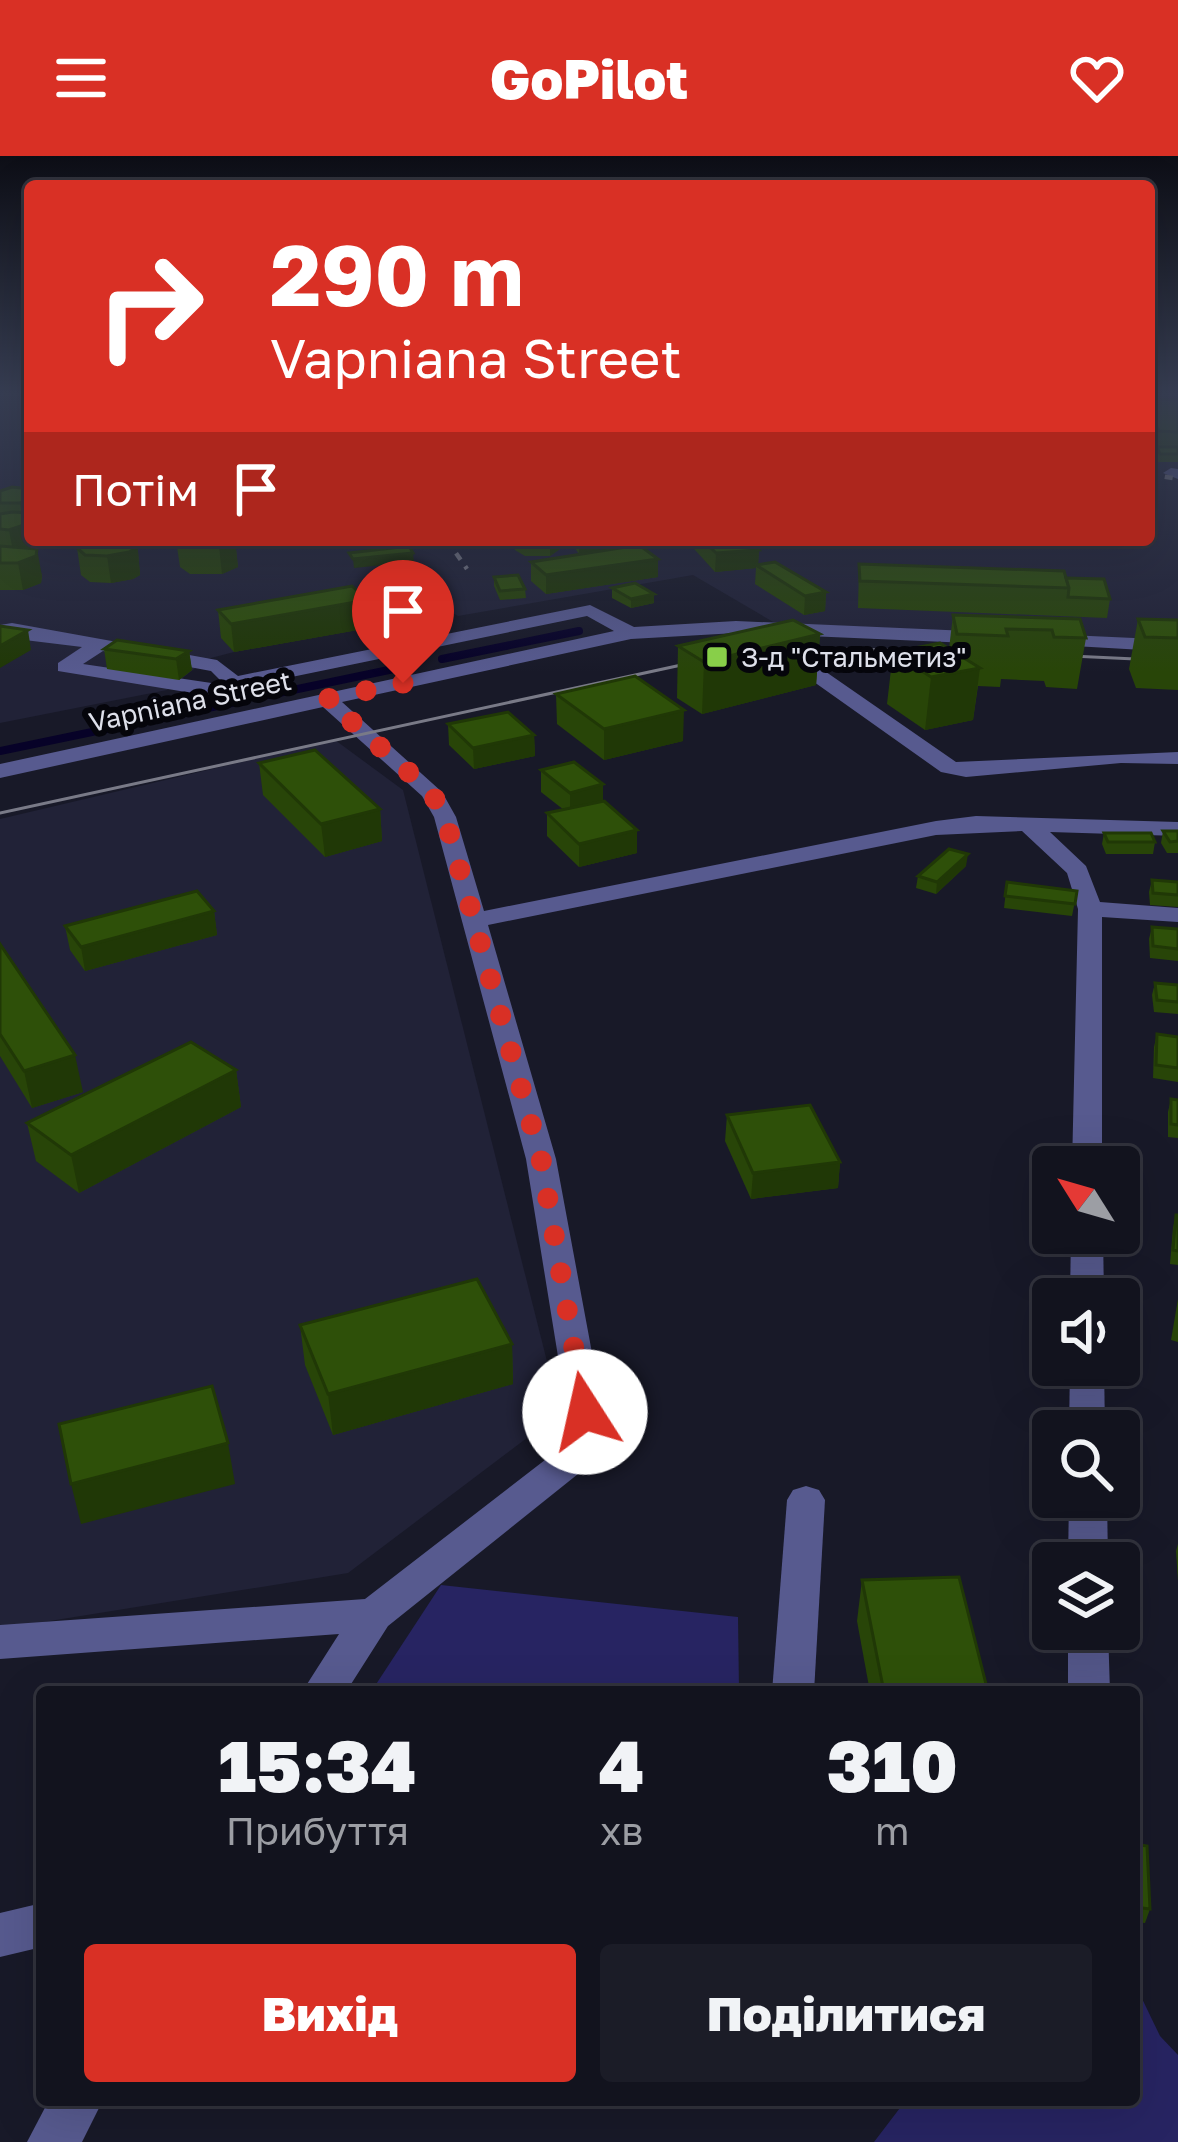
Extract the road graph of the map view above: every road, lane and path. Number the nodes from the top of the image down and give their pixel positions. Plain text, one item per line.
1 (736, 627) junction
2 (0, 631) edge
3 (631, 633) junction
4 (99, 645) junction
5 (1178, 646) edge
6 (405, 647) junction
7 (441, 674) junction
8 (239, 688) junction
9 (326, 699) junction
10 (265, 713) junction
11 (1178, 758) edge
12 (0, 771) edge
13 (1028, 824) junction
14 (1178, 829) edge
15 (1090, 909) junction
16 (1178, 914) edge
17 (472, 921) junction
18 (1087, 1146) edge
19 (806, 1500) dead end
20 (374, 1615) junction
21 (0, 1642) edge
22 (1088, 1650) edge
23 (327, 1686) edge
24 (793, 1686) edge
25 (1089, 1686) edge
26 (36, 1927) edge
27 (0, 1936) edge
28 (74, 2106) edge
29 (53, 2142) edge

1 - 3 street, Vapniana Street
1 - 5 street, Vapniana Street
1 - 11 street
2 - 4 street
3 - 6 street
3 - 7 street, Vapniana Street
4 - 8 street
4 - 8 street
6 - 7 street
6 - 8 street
7 - 9 street, Vapniana Street
8 - 10 street
9 - 10 street, Vapniana Street
9 - 17 street
10 - 12 street, Vapniana Street
13 - 14 street
13 - 15 street
13 - 17 street
15 - 16 street
15 - 18 street
17 - 20 street
19 - 24 street
20 - 21 street
20 - 23 street
22 - 25 street
26 - 27 street
28 - 29 street

